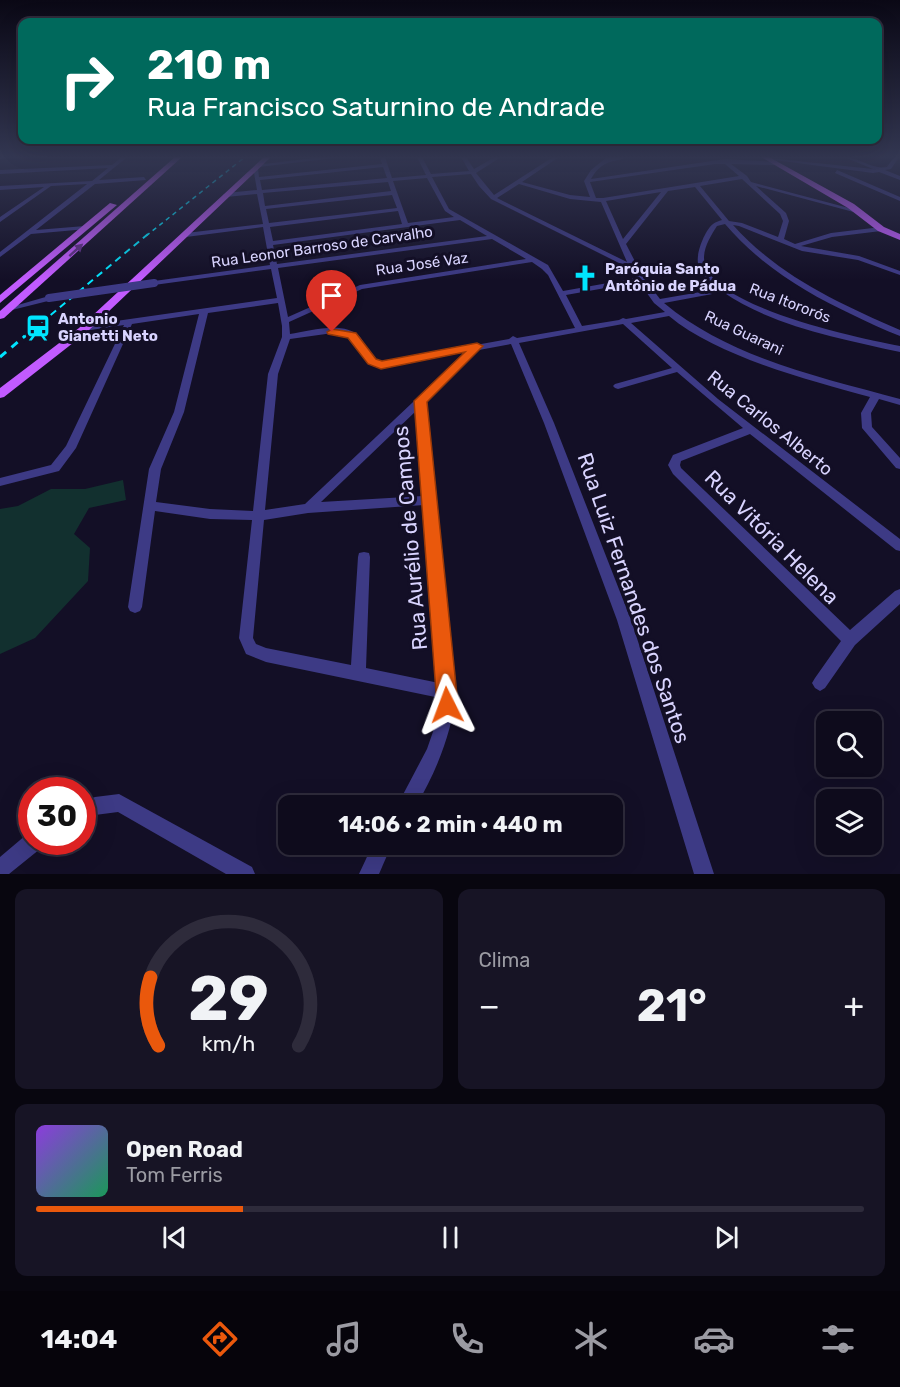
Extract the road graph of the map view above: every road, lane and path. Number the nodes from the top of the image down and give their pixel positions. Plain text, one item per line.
1 (31, 198) edge
2 (75, 198) edge
3 (121, 198) edge
4 (134, 198) edge
5 (223, 198) edge
6 (261, 198) edge
7 (351, 198) edge
8 (395, 198) edge
9 (440, 198) edge
10 (492, 198) edge
11 (576, 198) edge
12 (623, 198) edge
13 (659, 198) edge
14 (707, 198) edge
15 (767, 198) edge
16 (808, 198) edge
17 (836, 198) edge
18 (886, 198) edge
19 (616, 199) joint
20 (594, 200) joint
21 (603, 200) junction
22 (900, 205) edge
23 (262, 208) junction
24 (400, 209) junction
25 (861, 212) junction
26 (460, 218) junction
27 (0, 220) edge
28 (726, 221) junction
29 (107, 222) junction
30 (266, 225) junction
31 (406, 225) junction
32 (85, 228) junction
33 (881, 229) junction
34 (30, 232) junction
35 (96, 232) junction
36 (186, 235) junction
37 (492, 237) junction
38 (900, 237) edge
39 (780, 240) junction
40 (270, 243) junction
41 (623, 243) junction
42 (795, 246) junction
43 (0, 255) edge
44 (53, 256) junction
45 (533, 260) junction
46 (276, 267) junction
47 (56, 268) junction
48 (636, 269) junction
49 (900, 273) edge
50 (642, 279) junction
51 (40, 282) junction
52 (722, 290) junction
53 (561, 294) junction
54 (46, 298) junction
55 (282, 300) junction
56 (658, 302) junction
57 (2, 307) edge
58 (204, 311) junction
59 (671, 313) junction
60 (623, 320) junction
61 (286, 321) junction
62 (129, 322) junction
63 (84, 328) junction
64 (579, 328) junction
65 (900, 333) edge
66 (286, 337) junction
67 (513, 339) junction
68 (477, 346) junction
69 (900, 349) edge
70 (678, 369) junction
71 (618, 386) dead end
72 (0, 394) edge
73 (876, 396) junction
74 (420, 401) junction
75 (900, 402) edge
76 (751, 429) junction
77 (900, 465) edge
78 (0, 482) edge
79 (429, 500) junction
80 (150, 506) junction
81 (308, 508) junction
82 (260, 517) junction
83 (900, 546) edge
84 (364, 557) dead end
85 (900, 595) edge
86 (135, 607) dead end
87 (850, 640) junction
88 (358, 673) junction
89 (820, 683) dead end
90 (448, 692) junction
91 (412, 795) edge
92 (96, 806) edge
93 (18, 854) edge
94 (378, 855) edge
95 (0, 869) edge
96 (245, 874) edge
97 (369, 874) edge
98 (704, 874) edge

1 - 27 street
2 - 34 street
3 - 32 main road
4 - 29 main road
5 - 36 main road
6 - 23 street
7 - 23 street
8 - 24 street
9 - 26 street
10 - 48 street
11 - 20 street
12 - 19 street
13 - 41 street
14 - 28 street
15 - 39 street
16 - 25 street
17 - 25 main road
18 - 22 street
19 - 21 street
20 - 21 street
21 - 41 street, Rua Guarani
23 - 30 street
24 - 30 street
24 - 31 street
25 - 33 main road
26 - 31 street
26 - 37 street
28 - 39 street
28 - 52 street, Rua Itororós
28 - 65 street
29 - 32 main road
29 - 35 main road
30 - 36 street
30 - 40 street
31 - 40 street
32 - 34 street
32 - 35 main road
32 - 44 main road
33 - 38 main road
33 - 42 street
34 - 43 street
47 -> 35 main road
36 - 63 main road
37 - 45 street
37 - 46 street, Rua Leonor Barroso de Carvalho
39 - 42 street
40 - 46 street
41 - 48 street, Rua Guarani
42 - 49 street
44 - 47 main road
44 - 57 main road
45 - 53 street
45 - 61 street, Rua José Vaz
46 - 54 street, Rua Leonor Barroso de Carvalho, bridge
46 - 55 street
47 - 51 main road
48 - 50 street, Rua Guarani
50 - 53 street
50 - 56 street, Rua Guarani
51 - 54 street
51 - 57 main road
52 - 56 street
52 - 69 street, Rua Itororós
53 - 64 street
54 - 57 street, Rua Leonor Barroso de Carvalho
55 - 58 street
55 - 61 street
56 - 59 street, Rua Guarani
58 - 62 street
58 - 80 street
59 - 60 street
59 - 73 street, Rua Guarani
60 - 64 street
60 - 70 street, Rua Carlos Alberto
61 - 66 street
62 - 63 street
62 - 78 street
63 - 72 main road
64 - 67 street
66 - 68 street
66 - 82 street
67 - 68 street
67 - 98 street, Rua Luiz Fernandes dos Santos
68 - 74 street
70 - 71 street
70 - 76 street, Rua Carlos Alberto
73 - 75 street, Rua Guarani
73 - 77 street
74 - 79 street, Rua Aurélio de Campos
74 - 81 street
76 - 83 street, Rua Carlos Alberto
76 - 87 street, Rua Vitória Helena
79 - 81 street
79 - 90 street, Rua Aurélio de Campos
80 - 82 street
80 - 86 street
81 - 82 street
82 - 88 street
84 - 88 street
85 - 87 street
87 - 89 street
88 - 90 street
90 - 91 street, Rua Aurélio de Campos
92 - 96 street
93 - 95 street
94 - 97 street

